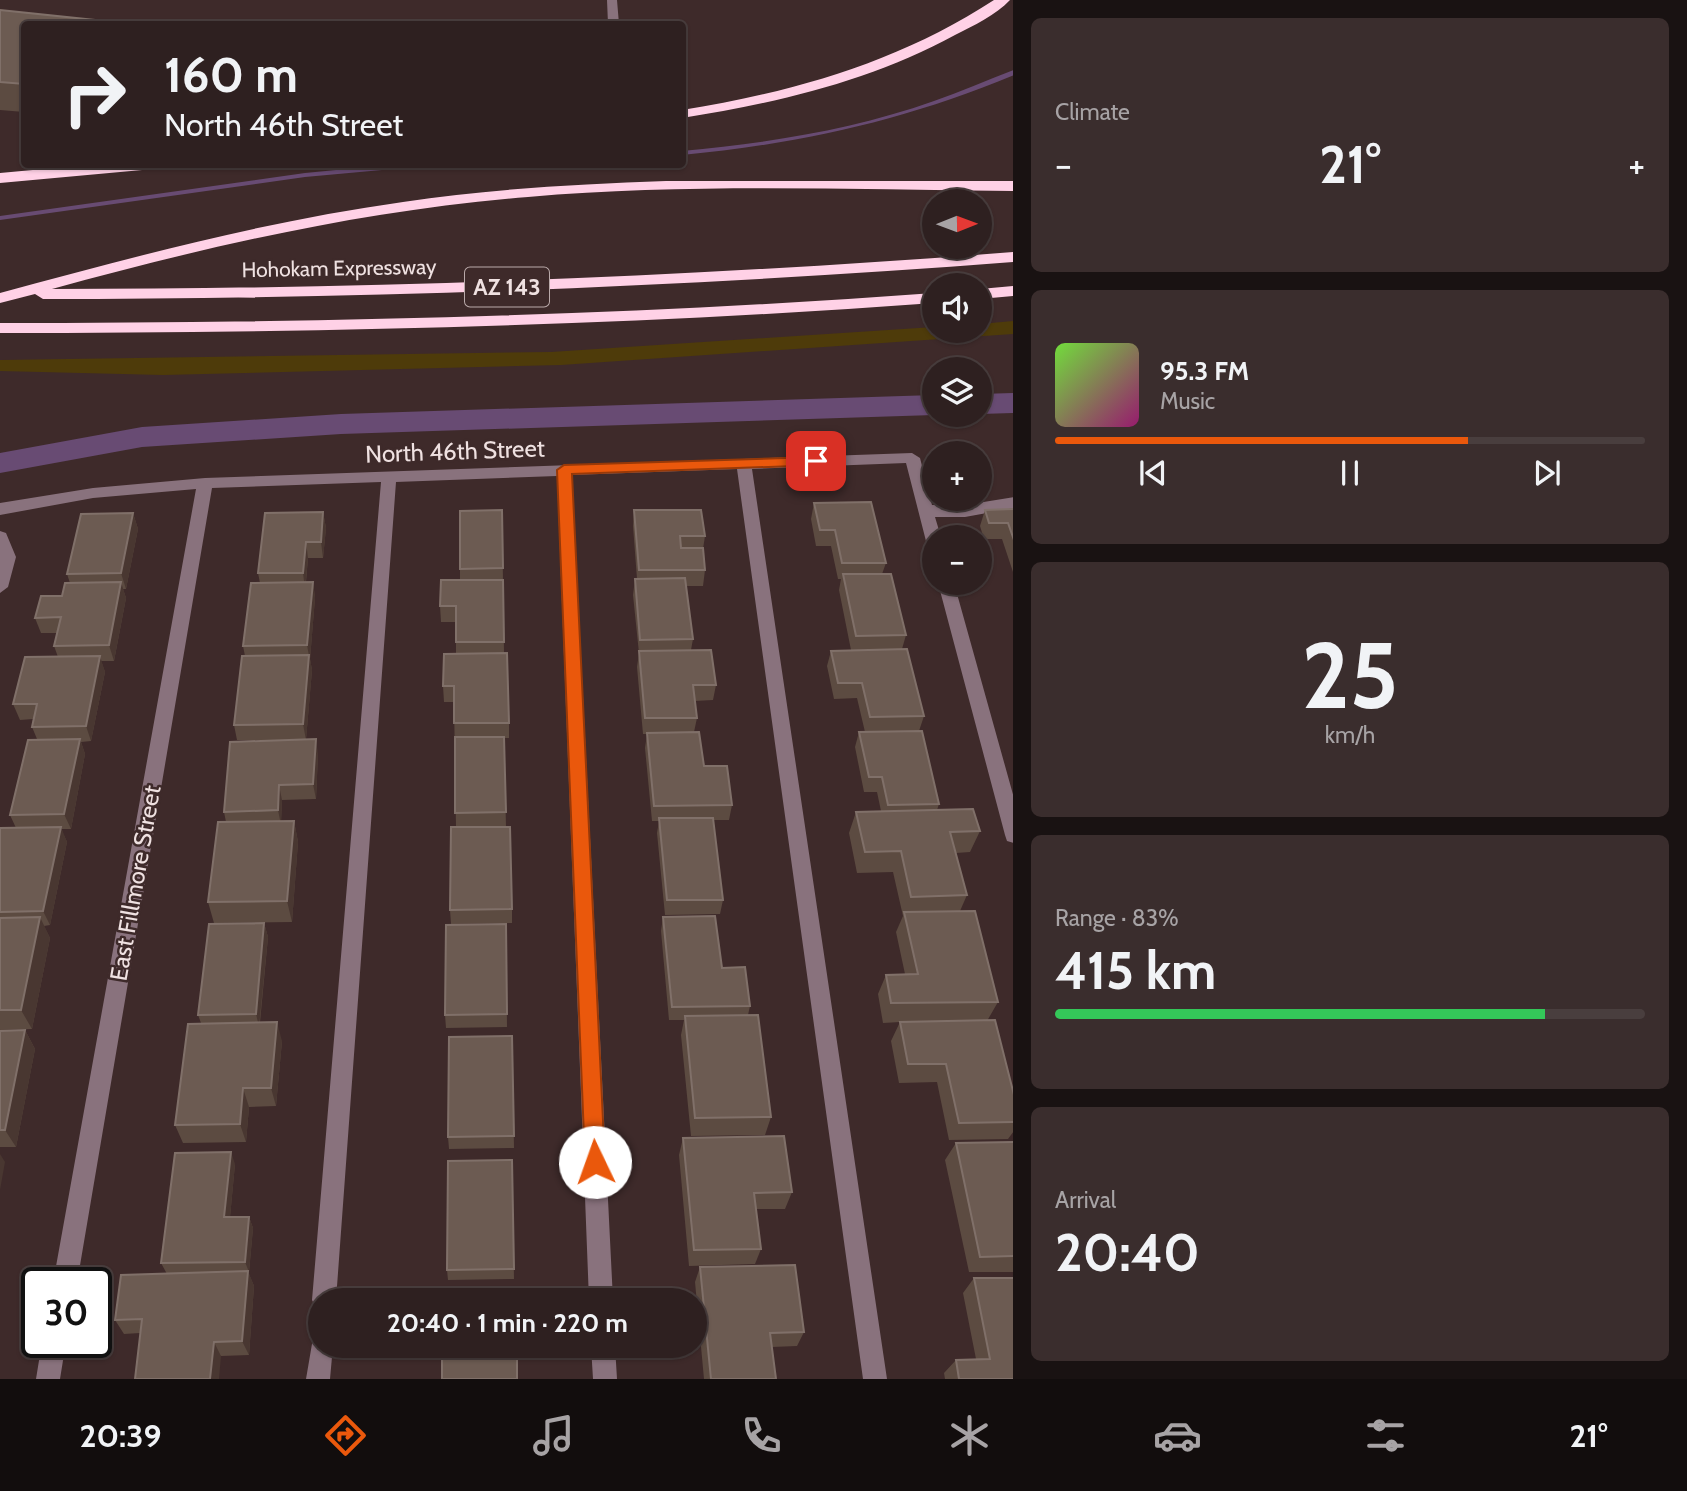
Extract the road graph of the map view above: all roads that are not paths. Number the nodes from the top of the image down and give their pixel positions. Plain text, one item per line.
1 (612, 0) edge
2 (1003, 0) edge
3 (614, 21) edge
4 (686, 113) edge
5 (109, 168) edge
6 (0, 178) edge
7 (1013, 186) edge
8 (1013, 257) edge
9 (1013, 291) edge
10 (992, 293) edge
11 (0, 296) edge
12 (922, 299) edge
13 (0, 328) edge
14 (744, 464) junction
15 (564, 470) junction
16 (389, 475) junction
17 (205, 483) junction
18 (922, 496) edge
19 (1013, 502) edge
20 (992, 506) edge
21 (0, 509) edge
22 (926, 511) edge
23 (930, 525) edge
24 (0, 537) edge
25 (0, 587) edge
26 (949, 595) edge
27 (1013, 835) edge
28 (68, 1267) edge
29 (325, 1288) edge
30 (600, 1288) edge
31 (51, 1358) edge
32 (320, 1358) edge
33 (604, 1358) edge
34 (48, 1379) edge
35 (318, 1379) edge
36 (605, 1379) edge
37 (875, 1379) edge

1 - 3 street
2 - 4 highway
5 - 6 highway
7 - 11 highway
8 - 11 highway, Hohokam Expressway / AZ 143
9 - 10 highway
12 - 13 highway, AZ 143
14 - 15 street, North 46th Street
14 - 18 street, North 46th Street
14 - 37 street
15 - 16 street, North 46th Street
15 - 30 street
16 - 17 street, North 46th Street
16 - 29 street
17 - 21 street, North 46th Street
17 - 28 street, East Fillmore Street
19 - 20 street
22 - 23 street
24 - 25 street
26 - 27 street
31 - 34 street
32 - 35 street
33 - 36 street

